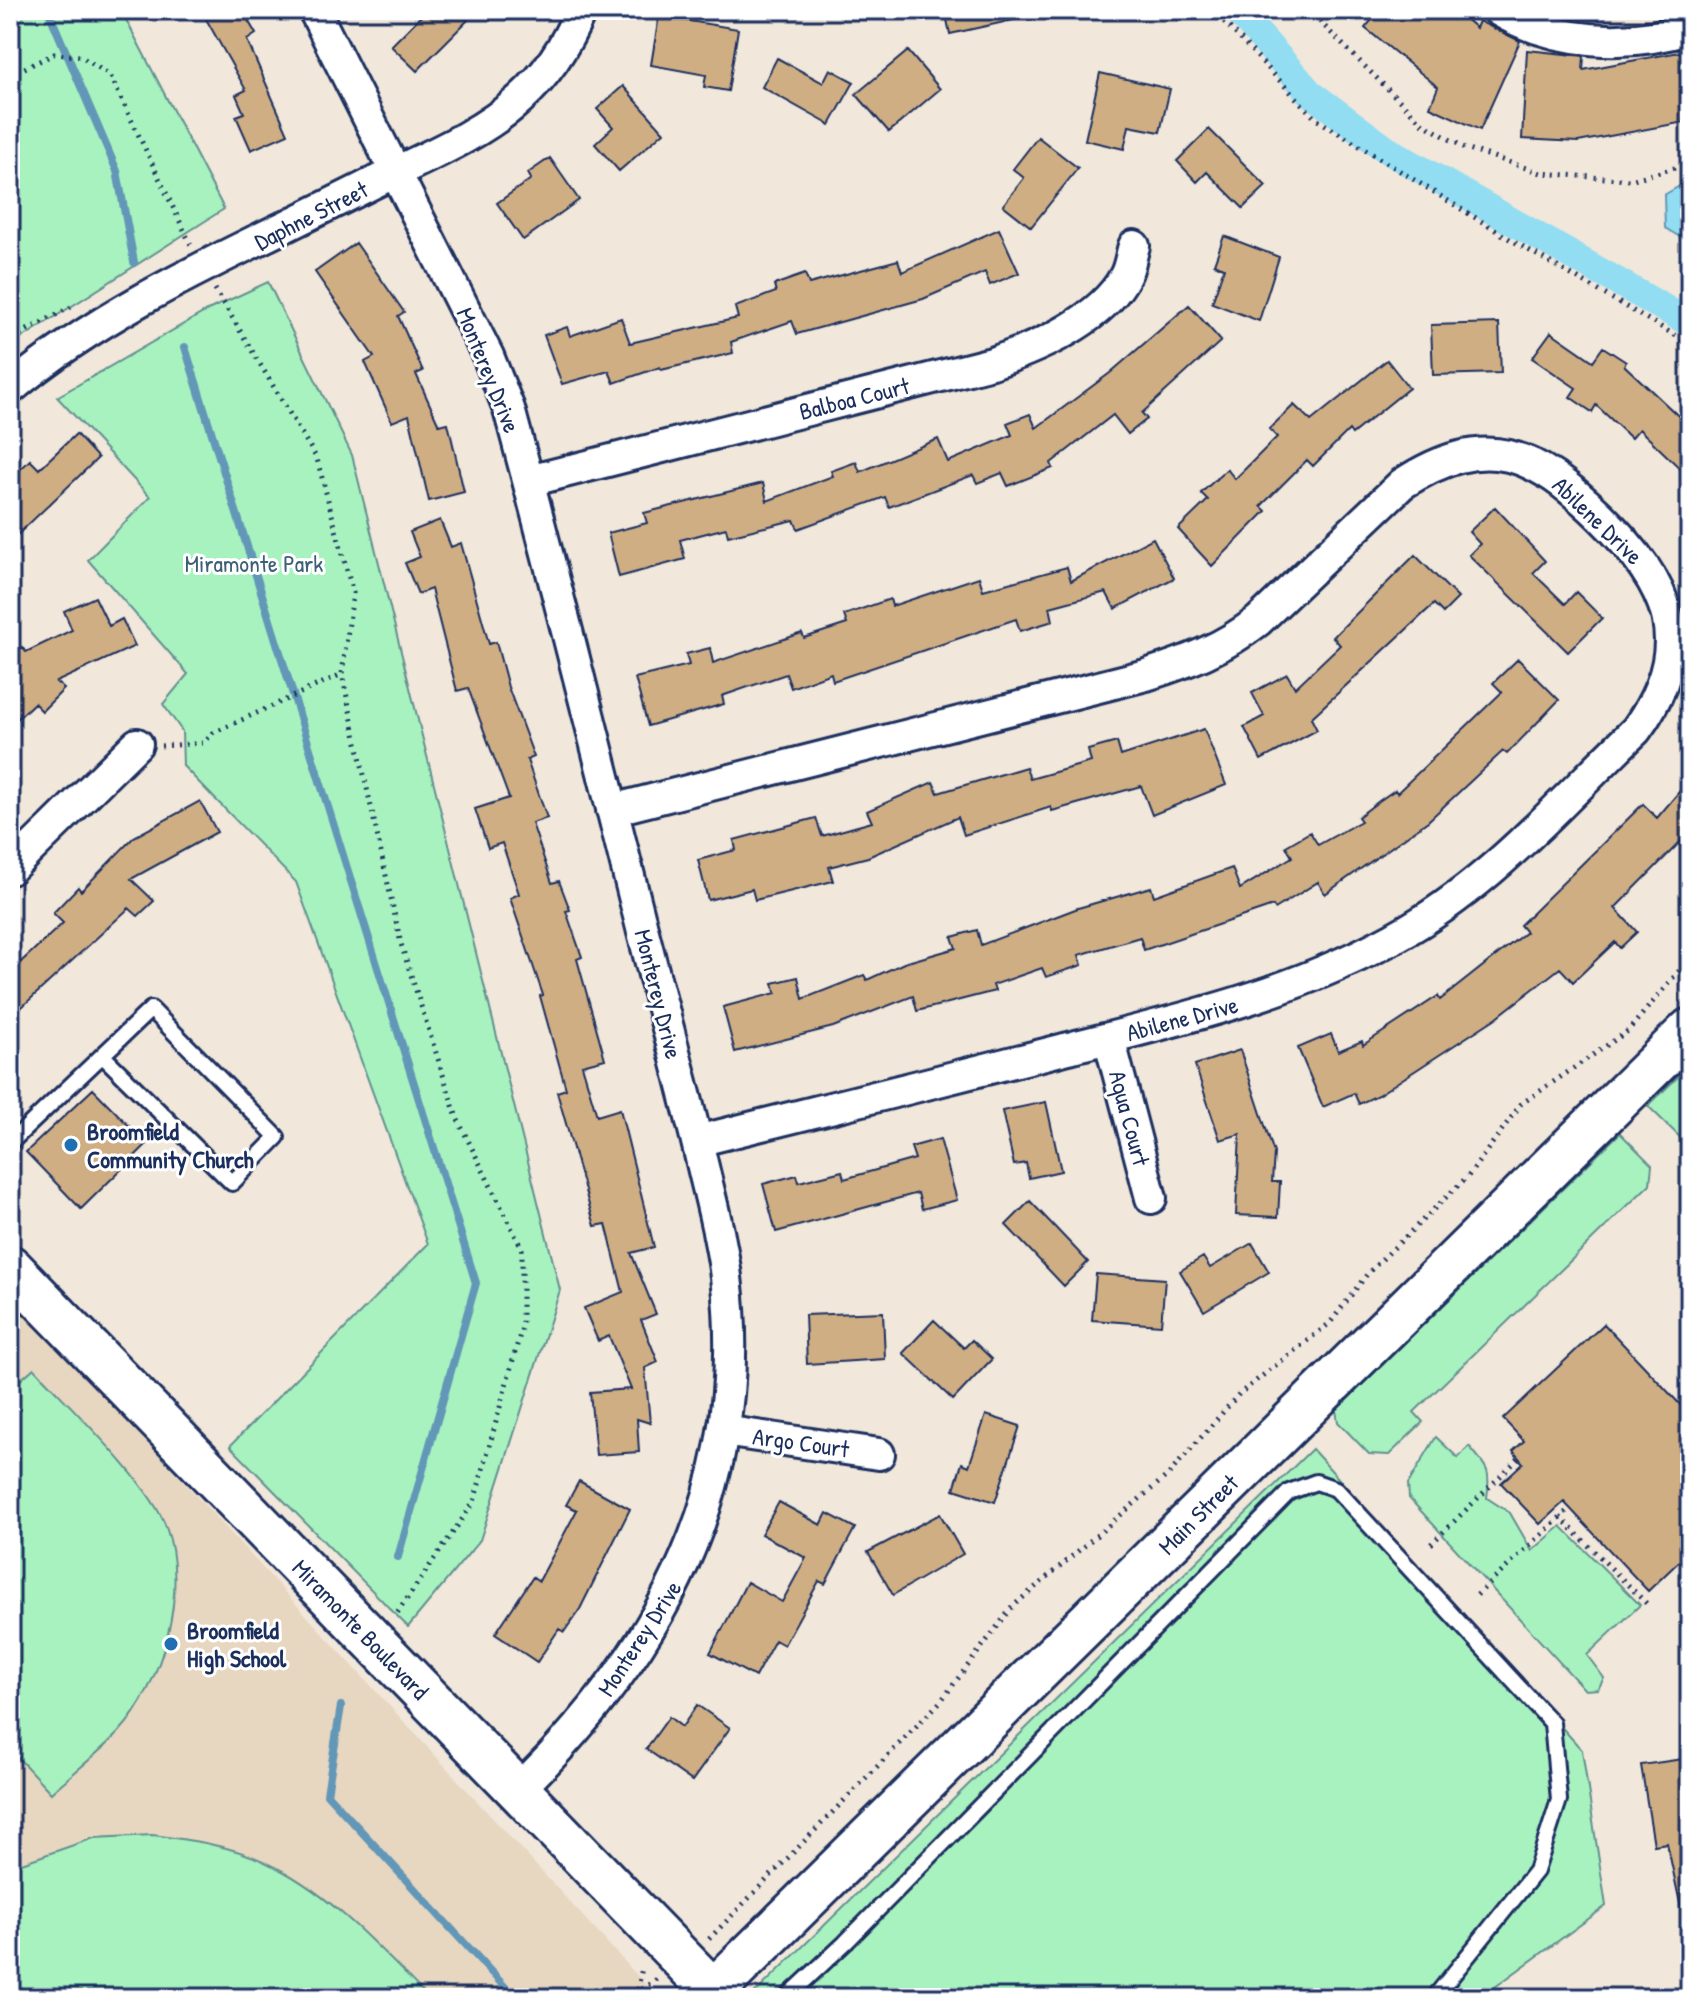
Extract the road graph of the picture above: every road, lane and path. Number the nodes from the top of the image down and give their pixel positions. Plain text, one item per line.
1 (314, 10) edge
2 (581, 10) edge
3 (1213, 10) edge
4 (1308, 10) edge
5 (1498, 10) edge
6 (1690, 28) edge
7 (11, 73) edge
8 (1690, 164) edge
9 (397, 171) junction
10 (1134, 246) dead end
11 (203, 270) junction
12 (1690, 344) edge
13 (10, 389) edge
14 (529, 481) junction
15 (1679, 618) edge
16 (342, 674) junction
17 (137, 744) joint
18 (612, 810) junction
19 (10, 869) edge
20 (1690, 958) edge
21 (1690, 1030) edge
22 (1109, 1038) junction
23 (103, 1056) junction
24 (697, 1141) junction
25 (10, 1143) edge
26 (1151, 1198) dead end
27 (10, 1267) edge
28 (723, 1431) junction
29 (879, 1454) dead end
30 (1519, 1458) dead end
31 (1570, 1508) dead end
32 (1560, 1517) junction
33 (1431, 1544) dead end
34 (1477, 1595) dead end
35 (1649, 1606) dead end
36 (392, 1619) dead end
37 (518, 1790) junction
38 (702, 1984) edge
39 (628, 1998) edge
40 (786, 1998) edge
41 (1434, 1998) edge

1 - 9 street, Monterey Drive
2 - 9 street, Daphne Street
3 - 12 path
4 - 8 path
5 - 6 street
7 - 11 path
9 - 11 street, Daphne Street
9 - 14 street, Monterey Drive
10 - 14 street, Balboa Court
11 - 13 street, Daphne Street
11 - 16 path
14 - 18 street, Monterey Drive
15 - 18 street, Abilene Drive
15 - 22 street, Abilene Drive
16 - 17 path
16 - 36 path
17 - 19 street
18 - 24 street, Monterey Drive
20 - 38 path
21 - 38 main road, Main Street
22 - 24 street, Abilene Drive
22 - 26 street, Aqua Court
23 - 23 lane
23 - 25 lane
24 - 28 street, Monterey Drive
27 - 37 main road, Miramonte Boulevard
28 - 29 street, Argo Court
28 - 37 street, Monterey Drive
30 - 33 path
31 - 32 path
32 - 34 path
32 - 35 path
37 - 38 main road, Miramonte Boulevard
38 - 39 path
40 - 41 lane

